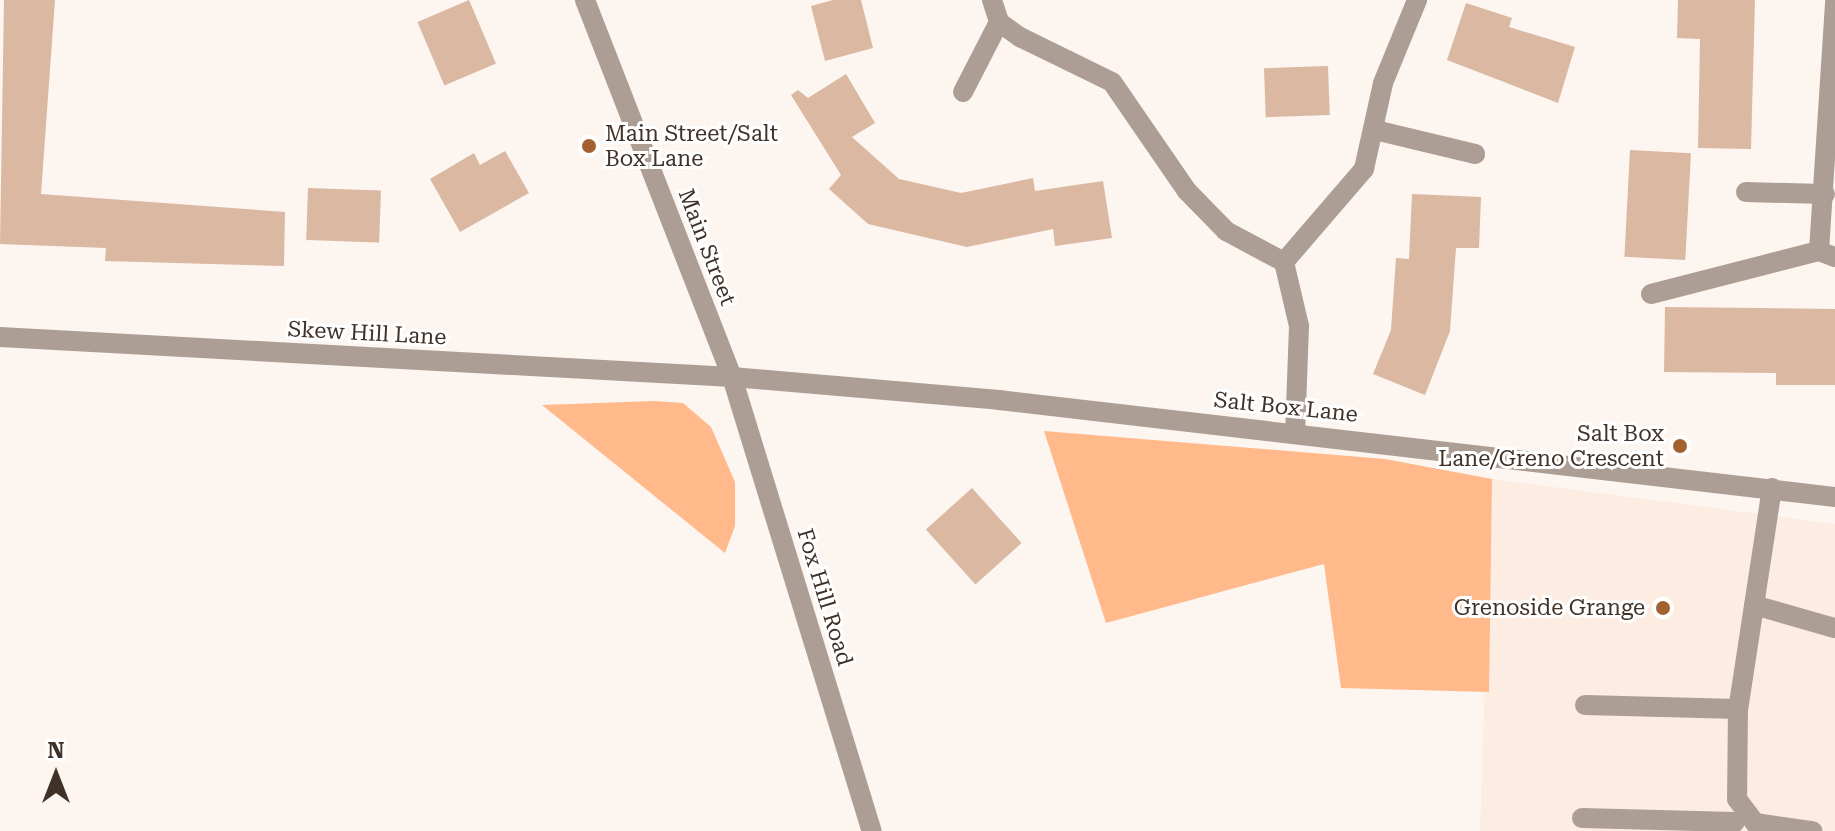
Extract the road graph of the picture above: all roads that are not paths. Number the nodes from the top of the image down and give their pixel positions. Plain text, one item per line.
1 (585, 0) edge
2 (992, 0) edge
3 (1417, 0) edge
4 (1835, 1) edge
5 (1835, 21) edge
6 (999, 22) junction
7 (963, 92) dead end
8 (1375, 130) junction
9 (1475, 154) dead end
10 (1746, 192) dead end
11 (1825, 194) junction
12 (1827, 254) edge
13 (1284, 262) junction
14 (1651, 294) dead end
15 (0, 337) edge
16 (732, 377) junction
17 (1295, 433) junction
18 (1772, 488) junction
19 (1835, 497) edge
20 (1754, 605) junction
21 (1835, 628) edge
22 (1585, 705) dead end
23 (1738, 709) junction
24 (1582, 818) dead end
25 (1735, 822) edge
26 (872, 831) edge
27 (1812, 831) edge

1 - 16 street, Main Street
2 - 6 street
3 - 8 street
4 - 5 street
5 - 11 street
6 - 7 street
6 - 13 street
8 - 9 street
8 - 13 street
10 - 11 street
11 - 12 street
12 - 14 street
13 - 17 street
15 - 16 street, Skew Hill Lane
16 - 17 street, Salt Box Lane
16 - 26 street, Fox Hill Road
17 - 18 street, Salt Box Lane
18 - 19 street, Salt Box Lane
18 - 20 street
20 - 21 street
20 - 23 street
22 - 23 street
23 - 25 street
24 - 25 street
25 - 27 street

